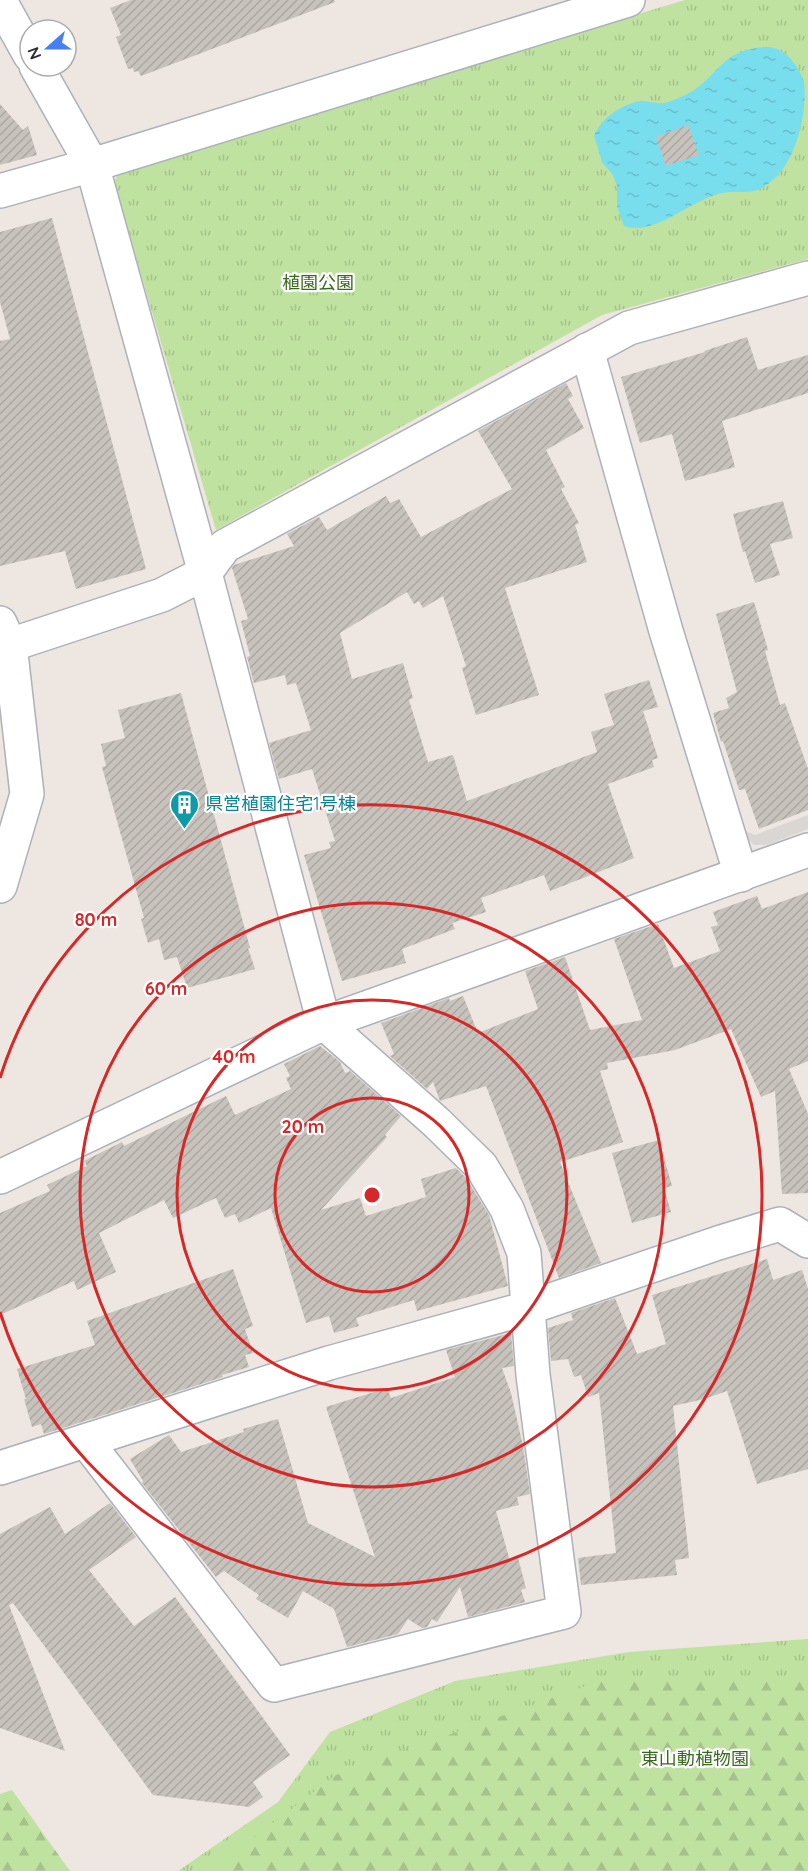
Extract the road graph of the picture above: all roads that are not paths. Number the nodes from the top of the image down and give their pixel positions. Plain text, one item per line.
1 (628, 0) edge
2 (0, 2) edge
3 (18, 34) edge
4 (43, 78) edge
5 (92, 165) junction
6 (0, 191) edge
7 (808, 278) edge
8 (587, 350) junction
9 (204, 573) junction
10 (5, 634) edge
11 (808, 850) edge
12 (741, 874) junction
13 (0, 886) edge
14 (324, 1023) junction
15 (0, 1178) edge
16 (808, 1241) edge
17 (528, 1308) junction
18 (86, 1441) junction
19 (0, 1468) edge

1 - 5 street
2 - 3 street
4 - 5 street
5 - 6 street
5 - 9 street
7 - 8 street
8 - 9 street
8 - 12 street
9 - 10 street
9 - 14 street
10 - 13 street
11 - 12 street
12 - 14 street
14 - 15 street
14 - 17 street
16 - 17 street
17 - 18 street
17 - 18 street
18 - 19 street

